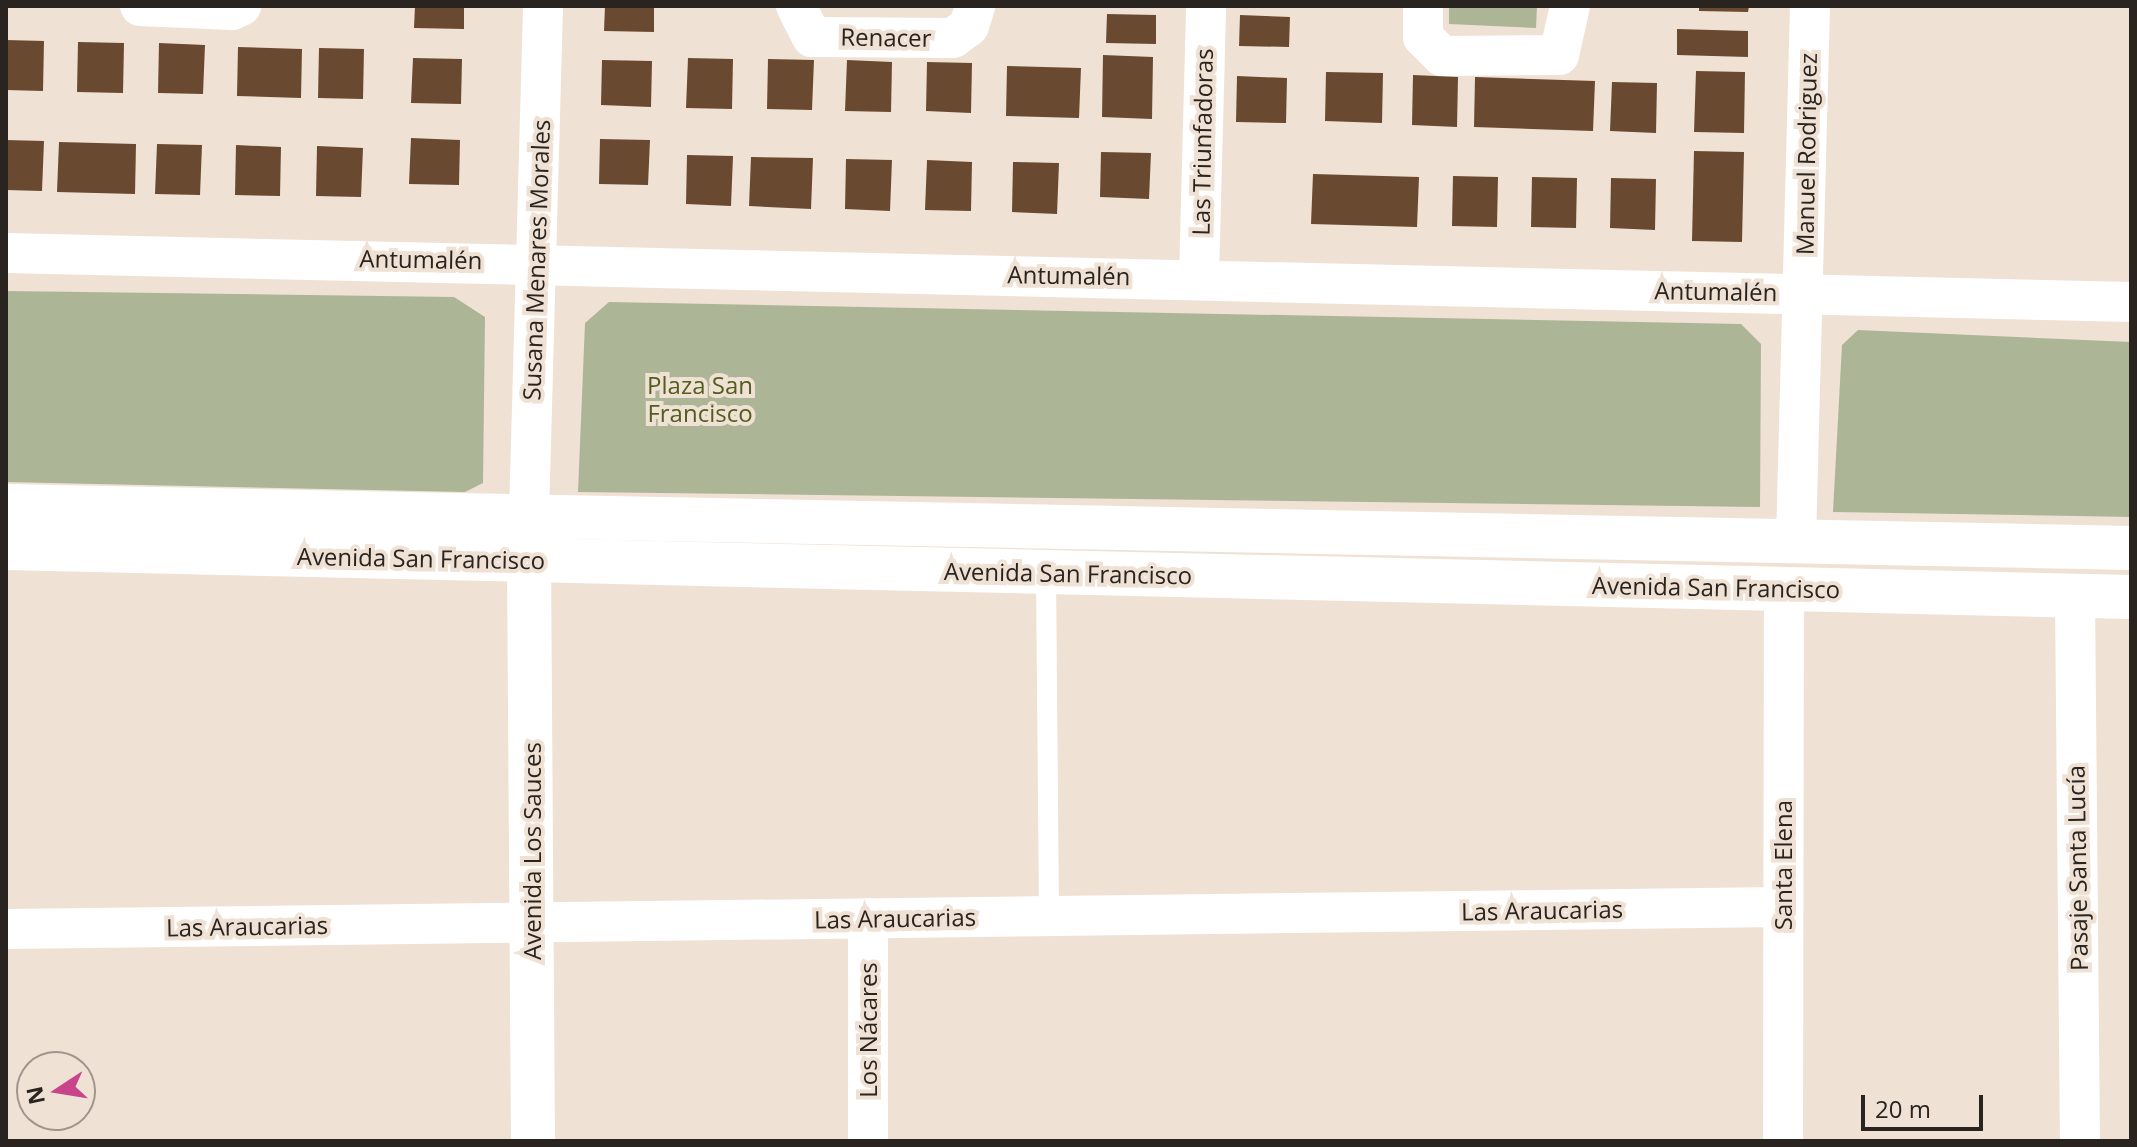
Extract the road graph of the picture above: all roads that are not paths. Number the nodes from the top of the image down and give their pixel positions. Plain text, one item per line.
1 (140, 6) edge
2 (241, 6) edge
3 (543, 6) edge
4 (796, 6) edge
5 (975, 6) edge
6 (1206, 6) edge
7 (1423, 6) edge
8 (1570, 6) edge
9 (1810, 6) edge
10 (6, 253) edge
11 (536, 261) junction
12 (1199, 278) junction
13 (1803, 294) junction
14 (2131, 302) edge
15 (6, 506) edge
16 (529, 515) junction
17 (1796, 541) junction
18 (6, 548) edge
19 (2131, 548) edge
20 (529, 560) junction
21 (1046, 572) junction
22 (1784, 589) junction
23 (2075, 595) junction
24 (2131, 597) edge
25 (1783, 907) junction
26 (1049, 916) junction
27 (868, 918) junction
28 (532, 923) junction
29 (6, 929) edge
30 (533, 1141) edge
31 (868, 1141) edge
32 (1783, 1141) edge
33 (2080, 1141) edge

1 - 2 street
3 - 11 street, Susana Menares Morales
4 - 5 street, Renacer
6 - 12 street, Las Triunfadoras
7 - 8 street
9 - 13 street, Manuel Rodriguez
10 - 11 street, Antumalén
11 - 12 street, Antumalén
11 - 16 street, Susana Menares Morales
12 - 13 street, Antumalén
13 - 14 street, Antumalén
13 - 17 street, Manuel Rodriguez
15 - 16 main road, Avenida San Francisco
16 - 17 main road, Avenida San Francisco
17 - 19 main road, Avenida San Francisco
18 - 20 main road, Avenida San Francisco
20 - 21 main road, Avenida San Francisco
20 - 28 main road, Avenida Los Sauces
21 - 22 main road, Avenida San Francisco
21 - 26 lane
22 - 23 main road, Avenida San Francisco
22 - 25 street, Santa Elena
23 - 24 main road, Avenida San Francisco
23 - 33 street, Pasaje Santa Lucía
25 - 26 street, Las Araucarias
25 - 32 street, Santa Elena
26 - 27 street, Las Araucarias
27 - 28 street, Las Araucarias
27 - 31 street, Los Nácares
28 - 29 street, Las Araucarias
28 - 30 main road, Avenida Los Sauces

